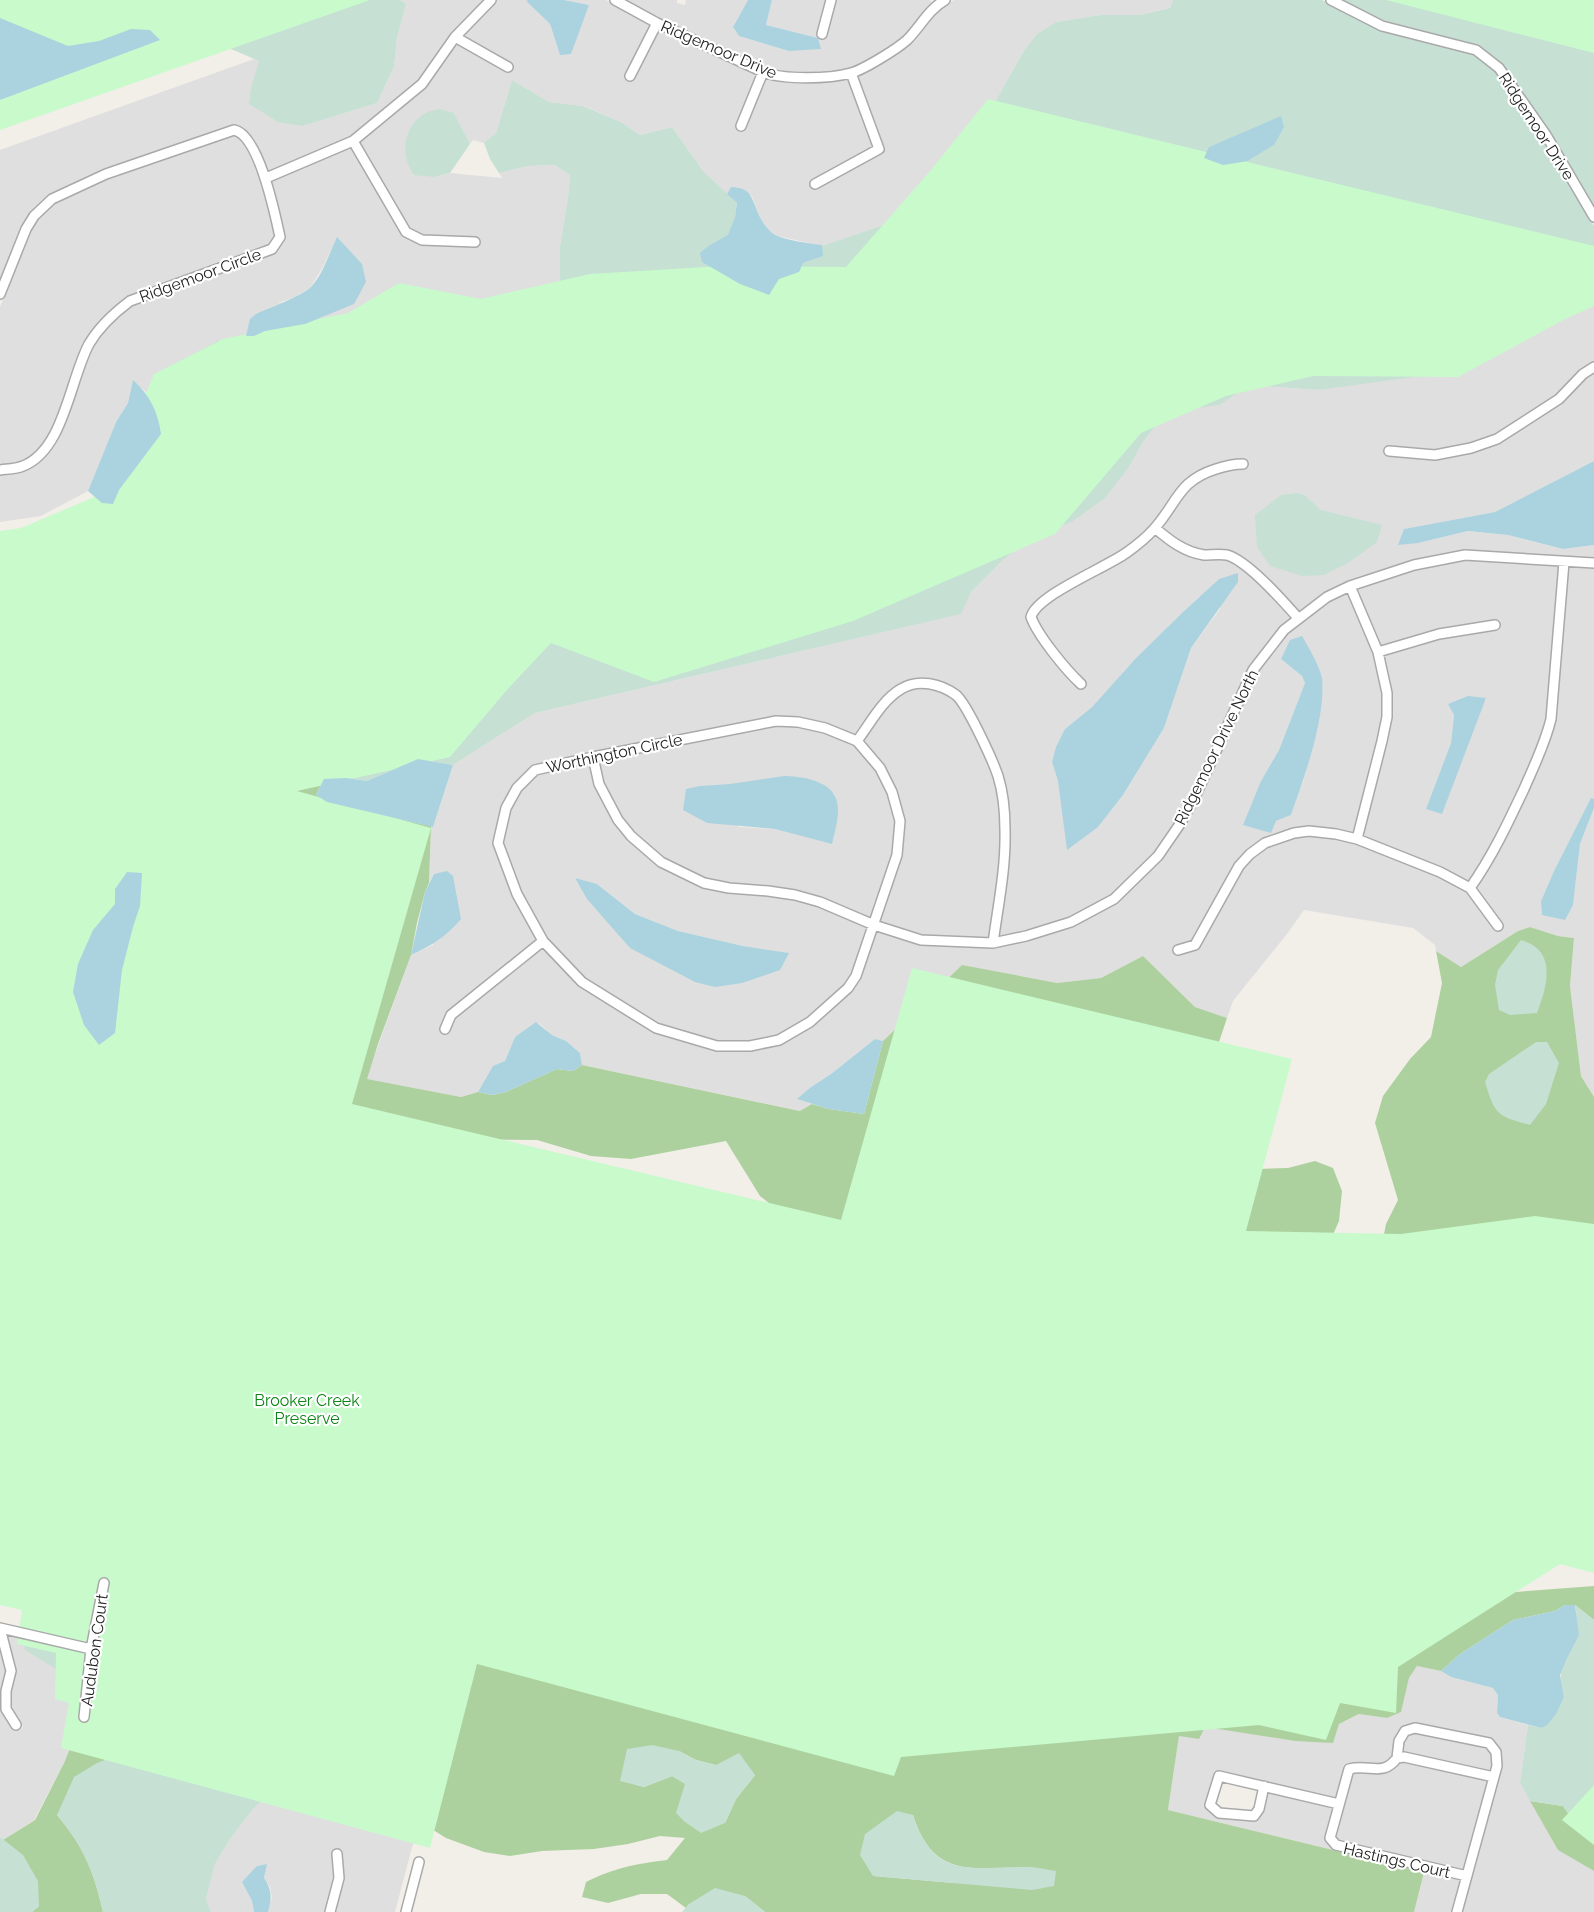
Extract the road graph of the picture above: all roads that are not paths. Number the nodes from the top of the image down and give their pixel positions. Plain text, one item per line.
1 (490, 0) edge
2 (615, 0) edge
3 (831, 0) edge
4 (1331, 0) edge
5 (939, 1) edge
6 (657, 23) junction
7 (822, 34) dead end
8 (455, 37) junction
9 (508, 67) dead end
10 (763, 72) junction
11 (851, 73) junction
12 (630, 76) dead end
13 (741, 126) dead end
14 (352, 141) junction
15 (266, 178) junction
16 (815, 184) dead end
17 (1594, 217) edge
18 (475, 242) dead end
19 (0, 294) edge
20 (1594, 367) edge
21 (1389, 451) dead end
22 (1243, 464) dead end
23 (0, 470) edge
24 (1155, 528) junction
25 (1563, 562) junction
26 (1594, 563) edge
27 (1350, 586) junction
28 (1298, 618) junction
29 (1495, 625) dead end
30 (1378, 652) junction
31 (1081, 684) dead end
32 (857, 741) junction
33 (593, 757) junction
34 (1357, 839) junction
35 (1470, 888) junction
36 (873, 925) junction
37 (1498, 926) dead end
38 (543, 941) junction
39 (993, 943) junction
40 (1179, 950) dead end
41 (445, 1029) dead end
42 (104, 1583) dead end
43 (0, 1628) edge
44 (91, 1649) junction
45 (84, 1718) dead end
46 (16, 1725) dead end
47 (1398, 1758) junction
48 (1494, 1778) junction
49 (1264, 1786) junction
50 (1338, 1804) junction
51 (337, 1854) dead end
52 (419, 1862) dead end
53 (1467, 1876) junction
54 (330, 1912) edge
55 (406, 1912) edge
56 (1457, 1912) edge

1 - 8 street
2 - 6 street, Ridgemoor Drive
3 - 7 street
4 - 17 street, Ridgemoor Drive
5 - 11 street, Ridgemoor Drive
6 - 10 street, Ridgemoor Drive
6 - 12 street
8 - 9 street
8 - 14 street
10 - 11 street, Ridgemoor Drive
10 - 13 street
11 - 16 street
14 - 15 street
14 - 18 street
15 - 19 street, Ridgemoor Circle
15 - 23 street, Ridgemoor Circle
20 - 21 street
22 - 24 street
24 - 28 street
24 - 31 street
25 - 26 street, Ridgemoor Drive North
25 - 27 street, Ridgemoor Drive North
25 - 35 street
27 - 28 street, Ridgemoor Drive North
27 - 30 street
28 - 39 street, Ridgemoor Drive North
29 - 30 street
30 - 34 street
32 - 33 street, Worthington Circle
32 - 36 street, Worthington Circle
32 - 39 street
33 - 36 street, Ridgemoor Drive North
33 - 38 street, Worthington Circle
34 - 35 street
34 - 40 street
35 - 37 street
36 - 38 street, Worthington Circle
36 - 39 street, Ridgemoor Drive North
38 - 41 street
42 - 44 street, Audubon Court
43 - 44 street
43 - 46 street
44 - 45 street, Audubon Court
47 - 48 street
47 - 48 street
47 - 50 street, Hastings Court
48 - 53 street
49 - 49 street
49 - 50 street
50 - 53 street, Hastings Court
51 - 54 street
52 - 55 street
53 - 56 street

